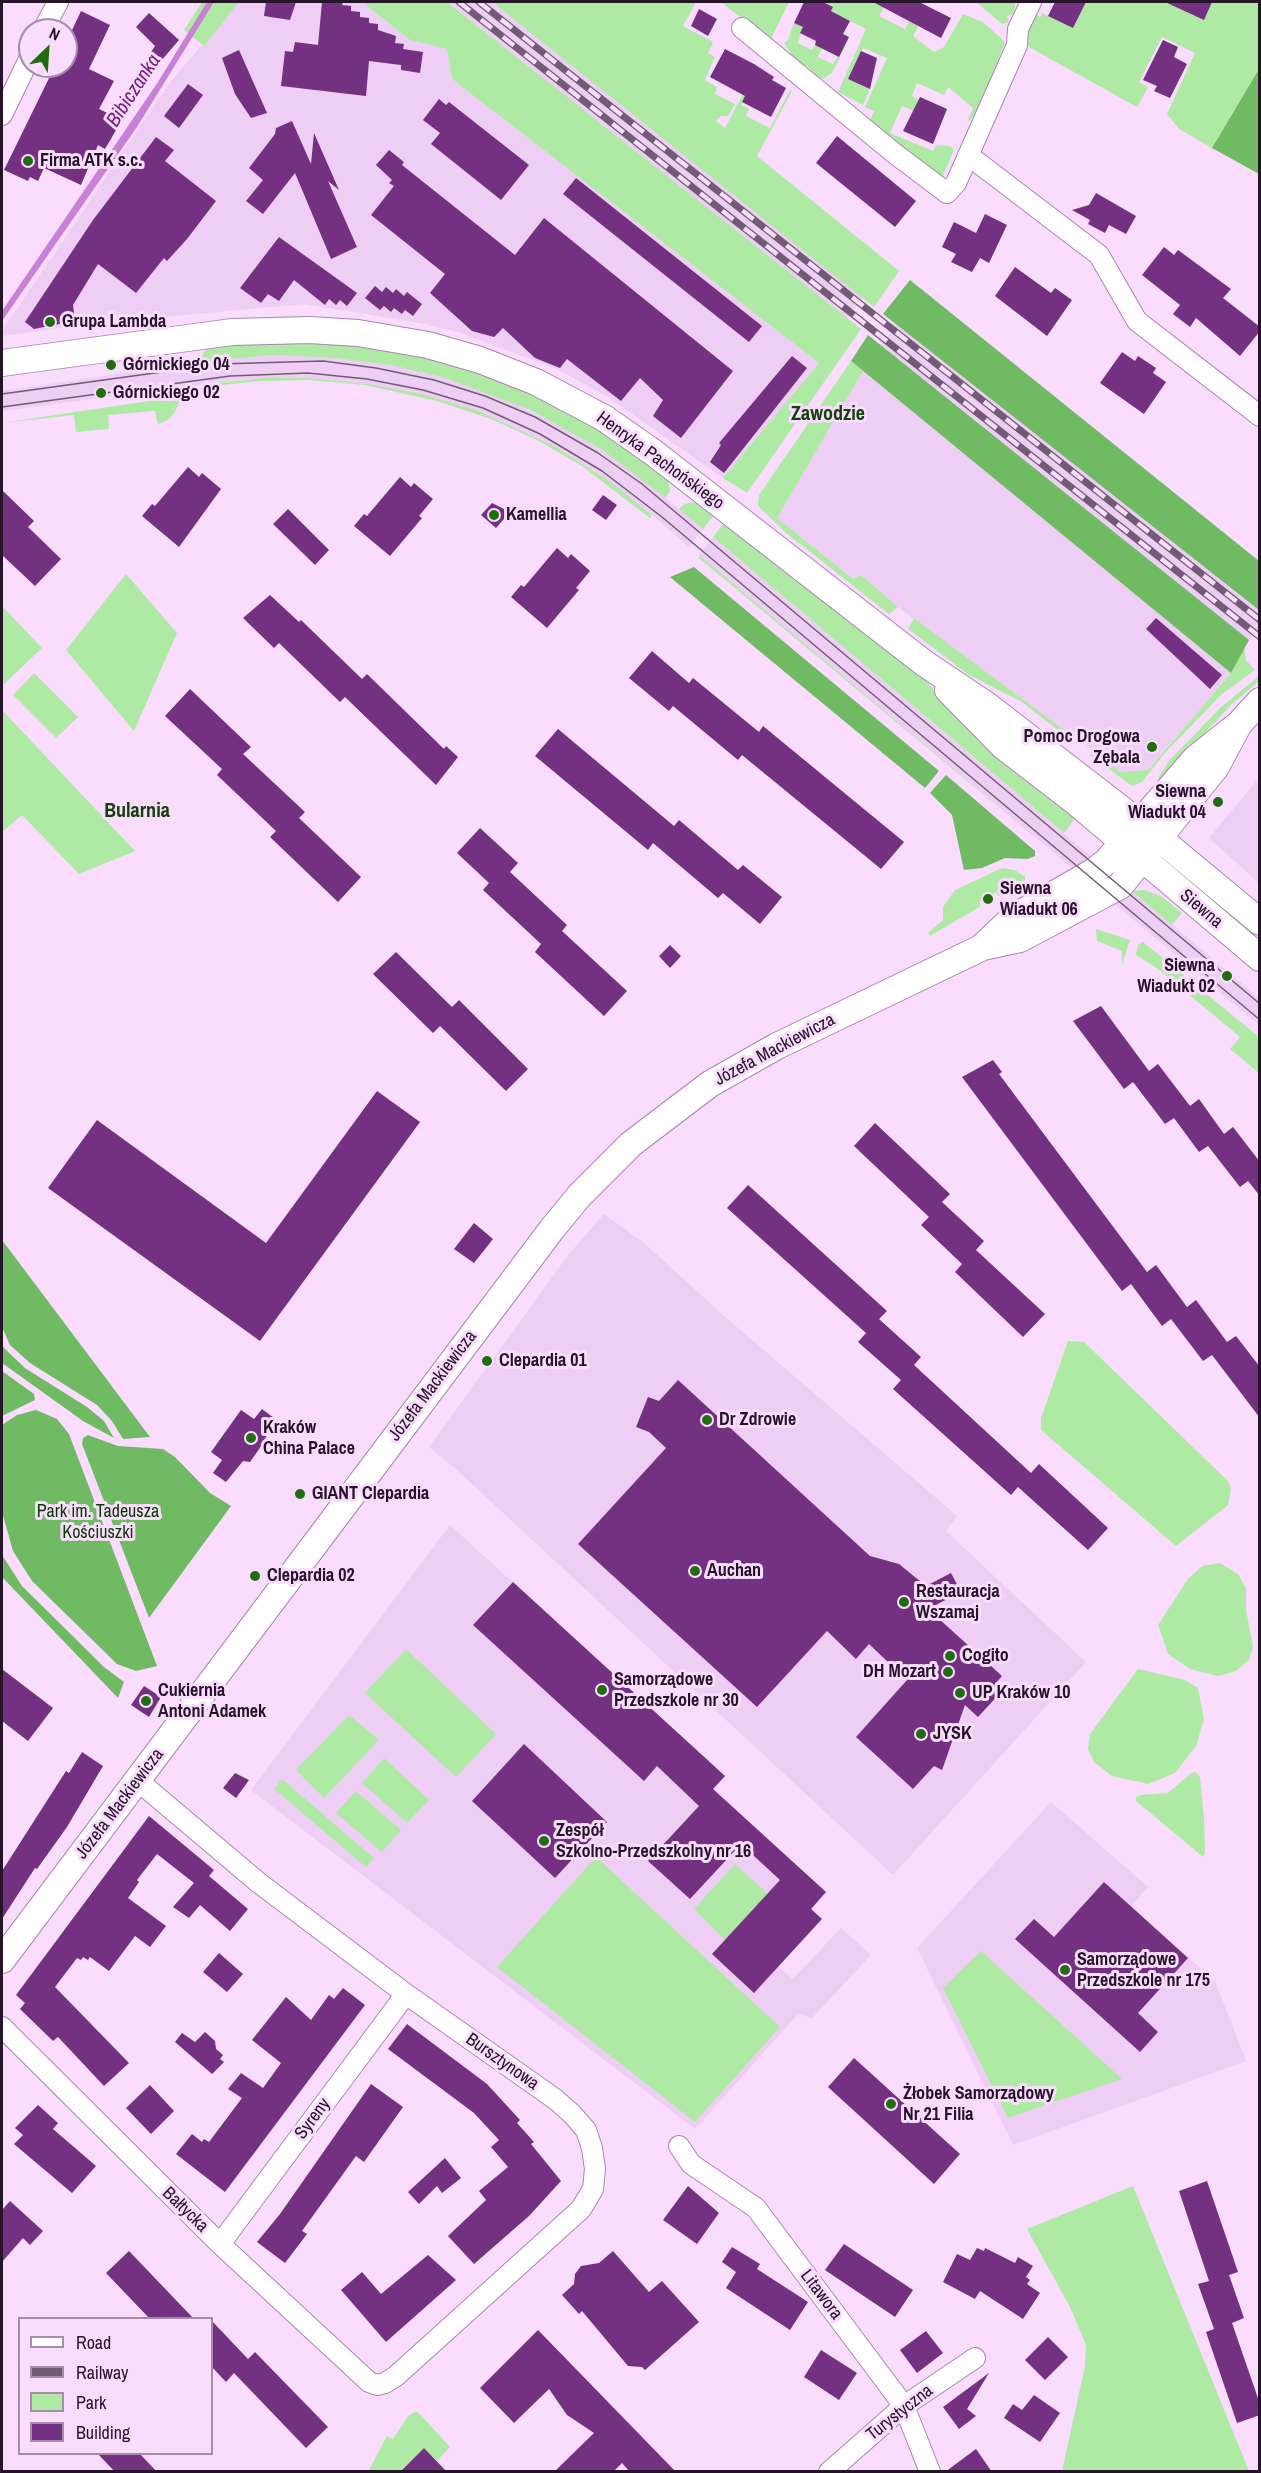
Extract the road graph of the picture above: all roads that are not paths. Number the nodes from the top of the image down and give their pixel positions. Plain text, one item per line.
1 (58, 2) edge
2 (1031, 2) edge
3 (50, 18) edge
4 (742, 28) dead end
5 (20, 78) edge
6 (2, 115) edge
7 (968, 155) junction
8 (2, 363) edge
9 (1260, 416) edge
10 (1260, 700) edge
11 (1142, 842) junction
12 (1260, 922) edge
13 (1260, 958) edge
14 (137, 1780) junction
15 (2, 1960) edge
16 (406, 1994) junction
17 (2, 2027) edge
18 (679, 2146) dead end
19 (220, 2244) junction
20 (975, 2358) dead end
21 (377, 2385) joint
22 (904, 2406) junction
23 (829, 2472) edge
24 (930, 2472) edge

1 - 3 street
2 - 7 street
4 - 7 street
5 - 6 street
7 - 9 street
8 - 11 street, Henryka Pachońskiego
10 - 11 street
11 - 12 street, Siewna
11 - 13 street, Siewna
11 - 14 street, Józefa Mackiewicza
14 - 15 street, Józefa Mackiewicza
14 - 16 street, Bursztynowa
16 - 19 street, Syreny
16 - 21 street, Bursztynowa
17 - 19 street, Bałtycka
18 - 22 street, Litawora
19 - 21 street, Bałtycka
20 - 22 street, Turystyczna
22 - 23 street, Turystyczna
22 - 24 street, Litawora

